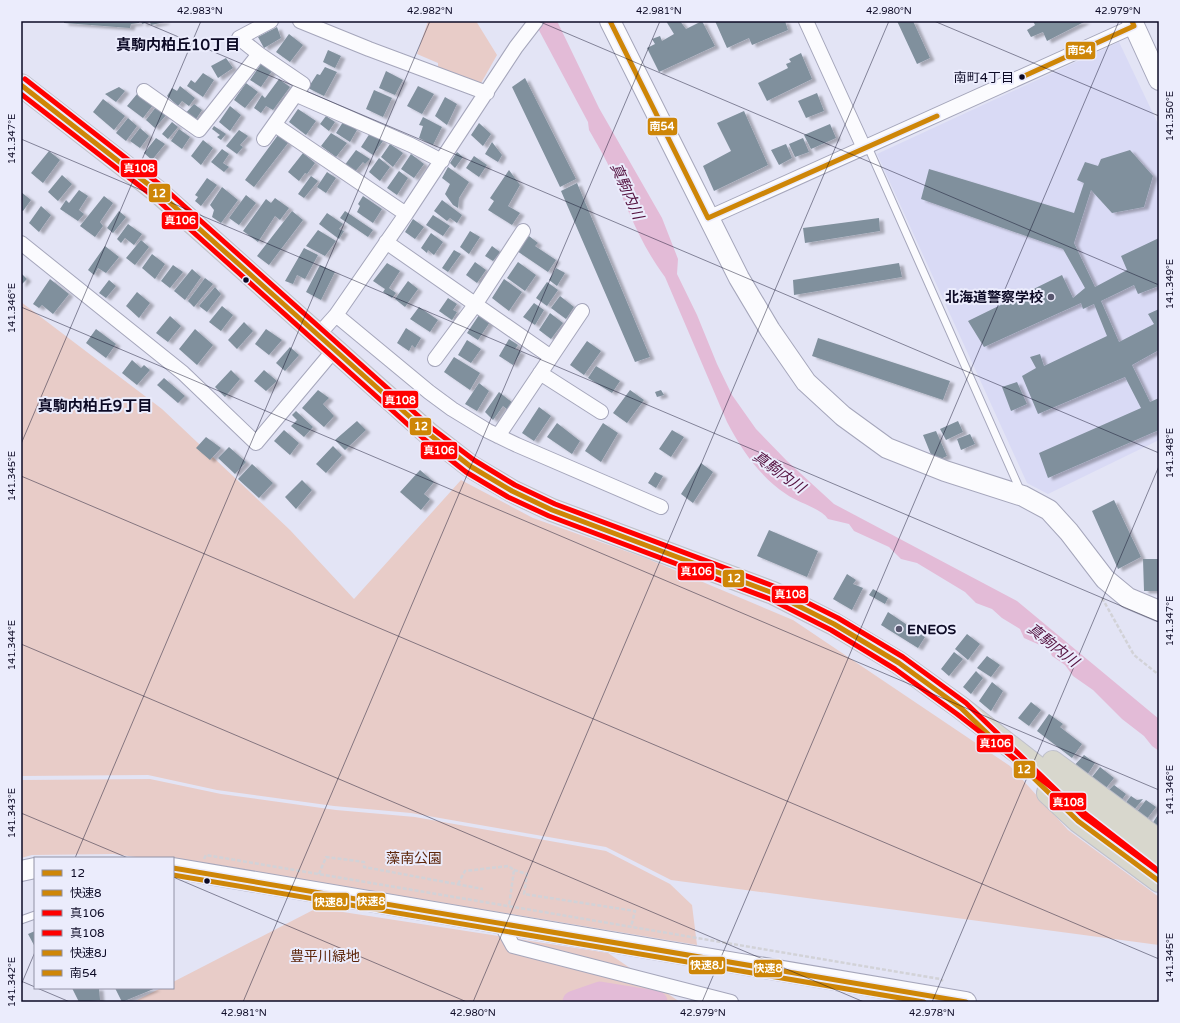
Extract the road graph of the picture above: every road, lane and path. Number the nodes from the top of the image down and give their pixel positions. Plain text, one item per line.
1 (271, 21) edge
2 (300, 21) edge
3 (536, 21) edge
4 (610, 21) edge
5 (806, 21) edge
6 (1133, 23) edge
7 (259, 54) junction
8 (1159, 80) edge
9 (21, 85) edge
10 (144, 91) dead end
11 (487, 93) junction
12 (297, 95) junction
13 (275, 125) junction
14 (264, 139) dead end
15 (866, 148) junction
16 (442, 161) junction
17 (406, 214) junction
18 (708, 218) junction
19 (523, 231) dead end
20 (386, 242) junction
21 (21, 243) edge
22 (475, 305) junction
23 (582, 311) dead end
24 (336, 315) junction
25 (319, 334) junction
26 (334, 350) junction
27 (551, 357) junction
28 (435, 359) dead end
29 (540, 373) junction
30 (601, 412) dead end
31 (498, 436) junction
32 (1023, 496) junction
33 (661, 507) dead end
34 (1101, 597) dead end
35 (1159, 612) edge
36 (1159, 675) edge
37 (961, 708) junction
38 (1159, 841) edge
39 (1159, 862) edge
40 (34, 868) edge
41 (174, 868) edge
42 (514, 870) junction
43 (21, 871) edge
44 (198, 872) junction
45 (319, 874) junction
46 (1159, 881) edge
47 (458, 884) junction
48 (483, 889) dead end
49 (509, 906) junction
50 (34, 915) edge
51 (21, 920) edge
52 (501, 924) junction
53 (632, 927) junction
54 (945, 984) dead end
55 (731, 1002) edge
56 (966, 1002) edge

1 - 7 street
2 - 11 street
3 - 11 street
4 - 18 street
5 - 15 street
6 - 8 street
6 - 15 street
7 - 10 street
7 - 12 street
9 - 25 highway
11 - 16 street
12 - 13 street
12 - 16 street
13 - 14 street
13 - 17 street
15 - 18 street
15 - 32 lane
16 - 17 street
17 - 20 street
18 - 32 street
19 - 22 street
20 - 22 street
20 - 24 street
21 - 26 street
22 - 27 street
22 - 28 street
23 - 27 street
24 - 25 street
24 - 31 street
25 - 26 highway
26 - 37 highway
27 - 29 street
29 - 30 street
29 - 31 street
31 - 33 street
32 - 35 street
34 - 36 path
37 - 38 highway
37 - 39 highway
37 - 46 highway
40 - 43 street
41 - 44 street
42 - 47 path
42 - 49 path
42 - 53 path
44 - 45 path
44 - 52 street
45 - 47 path
45 - 49 path
47 - 48 path
49 - 53 path
50 - 51 lane
52 - 55 street
52 - 56 street
53 - 54 path

